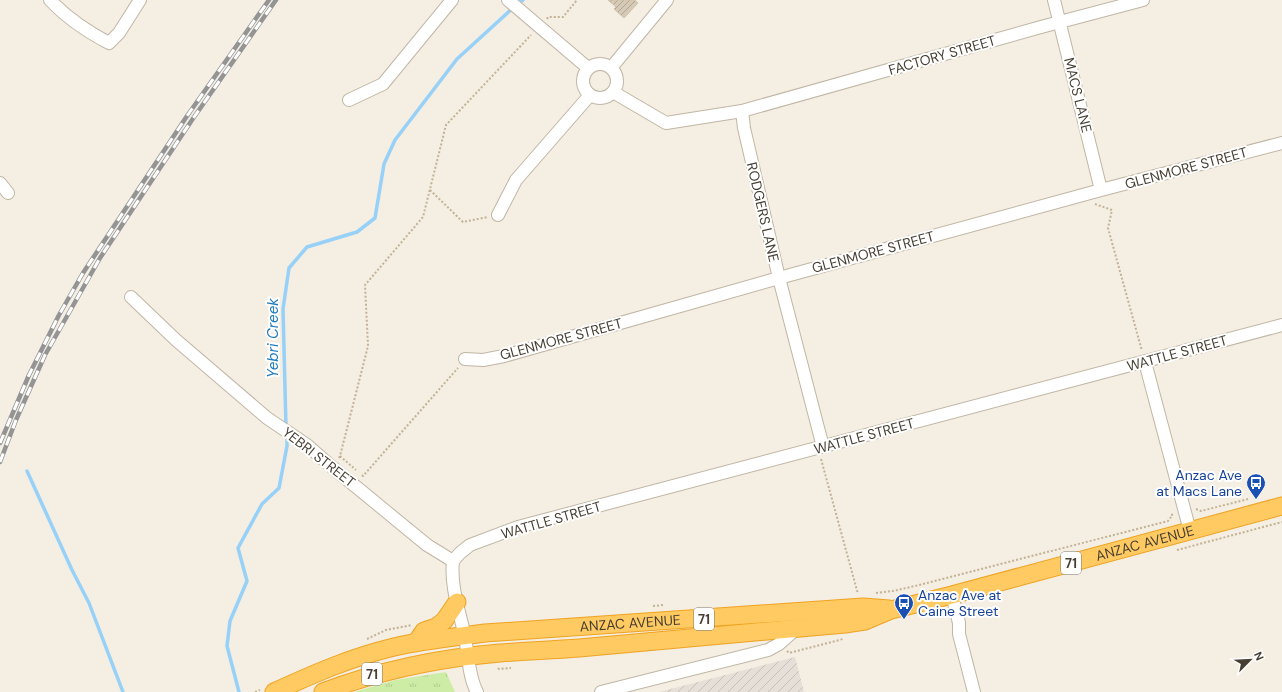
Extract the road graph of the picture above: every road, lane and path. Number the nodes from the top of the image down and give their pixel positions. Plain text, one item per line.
1 (50, 0) edge
2 (140, 0) edge
3 (452, 0) edge
4 (508, 0) edge
5 (577, 0) edge
6 (667, 0) edge
7 (1054, 0) edge
8 (1143, 0) edge
9 (1060, 22) junction
10 (539, 27) junction
11 (588, 68) junction
12 (611, 68) junction
13 (613, 92) junction
14 (590, 96) junction
15 (349, 100) dead end
16 (742, 111) junction
17 (1282, 143) edge
18 (0, 183) edge
19 (430, 190) junction
20 (1101, 190) junction
21 (8, 193) dead end
22 (1092, 203) dead end
23 (498, 215) joint
24 (779, 278) junction
25 (132, 297) dead end
26 (1282, 325) edge
27 (465, 359) joint
28 (1145, 362) junction
29 (823, 447) junction
30 (340, 456) junction
31 (332, 467) junction
32 (1253, 498) dead end
33 (1282, 506) edge
34 (1185, 511) junction
35 (1190, 531) junction
36 (453, 561) junction
37 (919, 585) dead end
38 (952, 595) junction
39 (457, 602) junction
40 (863, 607) junction
41 (891, 610) junction
42 (797, 628) junction
43 (465, 636) junction
44 (416, 642) junction
45 (468, 656) junction
46 (474, 691) edge
47 (274, 692) edge
48 (323, 692) edge
49 (601, 692) edge
50 (974, 692) edge

1 - 2 street
3 - 15 street
4 - 10 street
5 - 10 path
6 - 12 street
7 - 9 street, MACS LANE
8 - 9 street, FACTORY STREET
9 - 16 street, FACTORY STREET
9 - 20 street, MACS LANE
10 - 11 street
10 - 19 path
11 - 12 street
11 - 14 street
12 - 13 street
13 - 14 street
13 - 16 street
14 - 23 street
16 - 24 street, RODGERS LANE
17 - 20 street, GLENMORE STREET
18 - 21 street
19 - 23 path
19 - 30 path
20 - 24 street, GLENMORE STREET
22 - 28 path
24 - 27 street, GLENMORE STREET
24 - 29 street, RODGERS LANE
25 - 31 street, YEBRI STREET
26 - 28 street, WATTLE STREET
27 - 30 path
28 - 29 street, WATTLE STREET
28 - 34 street
29 - 36 street, WATTLE STREET
29 - 40 path
30 - 31 path
31 - 36 street, YEBRI STREET
32 - 34 path
33 - 35 highway, ANZAC AVENUE / 71
34 - 35 street
34 - 37 path
35 - 38 highway, ANZAC AVENUE / 71
36 - 39 street
38 - 41 highway, ANZAC AVENUE / 71
38 - 50 street
39 - 43 street
39 - 44 highway
40 - 41 highway, ANZAC AVENUE / 71
40 - 43 highway, ANZAC AVENUE / 71
41 - 42 highway, ANZAC AVENUE / 71
42 - 45 highway, ANZAC AVENUE / 71
42 - 49 street
43 - 44 highway, ANZAC AVENUE / 71
43 - 45 street
44 - 47 highway, ANZAC AVENUE / 71
45 - 46 street
45 - 48 highway, ANZAC AVENUE / 71

